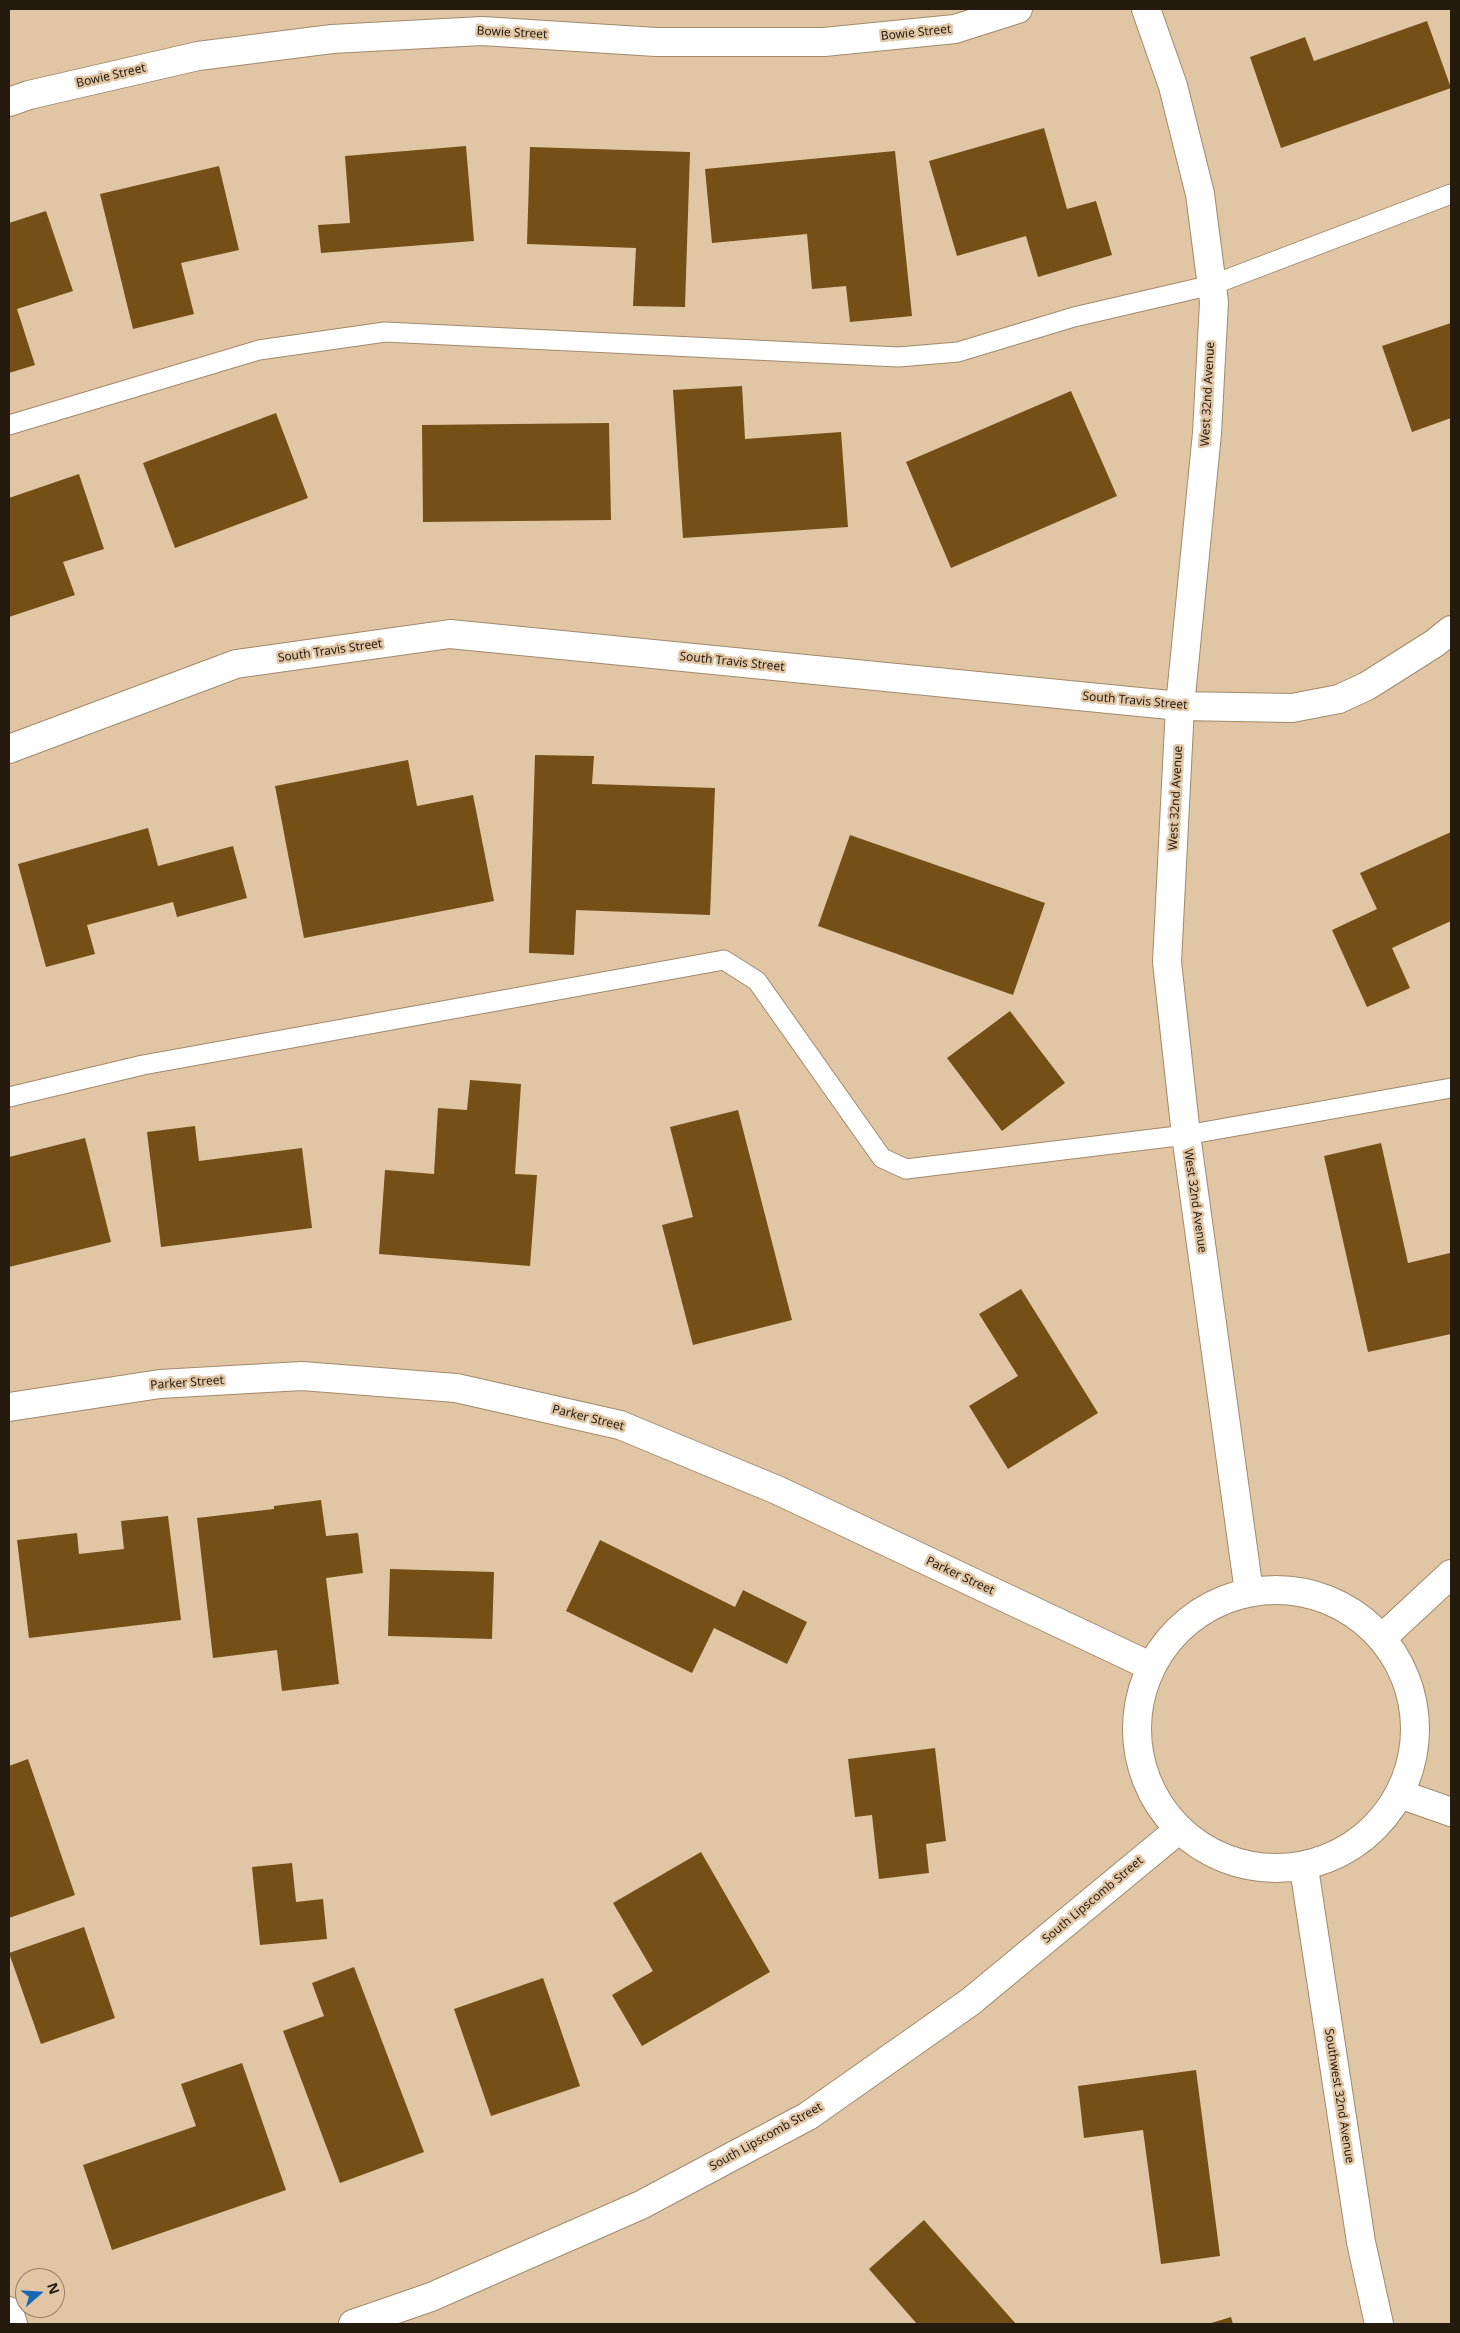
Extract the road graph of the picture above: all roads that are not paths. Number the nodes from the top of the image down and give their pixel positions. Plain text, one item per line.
1 (1018, 9) edge
2 (1146, 9) edge
3 (9, 102) edge
4 (1451, 194) edge
5 (1212, 285) junction
6 (9, 425) edge
7 (1451, 630) edge
8 (1180, 706) junction
9 (9, 749) edge
10 (1451, 1088) edge
11 (9, 1097) edge
12 (1186, 1135) junction
13 (9, 1408) edge
14 (1451, 1574) edge
15 (1249, 1592) junction
16 (1382, 1638) junction
17 (1150, 1666) junction
18 (1400, 1794) junction
19 (1451, 1812) edge
20 (1177, 1831) junction
21 (1304, 1868) junction
22 (9, 2311) edge
23 (13, 2324) edge
24 (353, 2324) edge
25 (1379, 2324) edge

1 - 3 street, Bowie Street
2 - 5 street, West 32nd Avenue
4 - 5 lane
5 - 6 lane
5 - 8 street, West 32nd Avenue
7 - 8 street, South Travis Street
8 - 9 street, South Travis Street
8 - 12 street, West 32nd Avenue
10 - 12 lane
11 - 12 lane
12 - 15 street, West 32nd Avenue
13 - 17 street, Parker Street
14 - 16 street
15 - 16 street
15 - 17 street
16 - 18 street
17 - 20 street
18 - 19 street
18 - 21 street
20 - 21 street
20 - 24 street, South Lipscomb Street
21 - 25 street, Southwest 32nd Avenue
22 - 23 street

